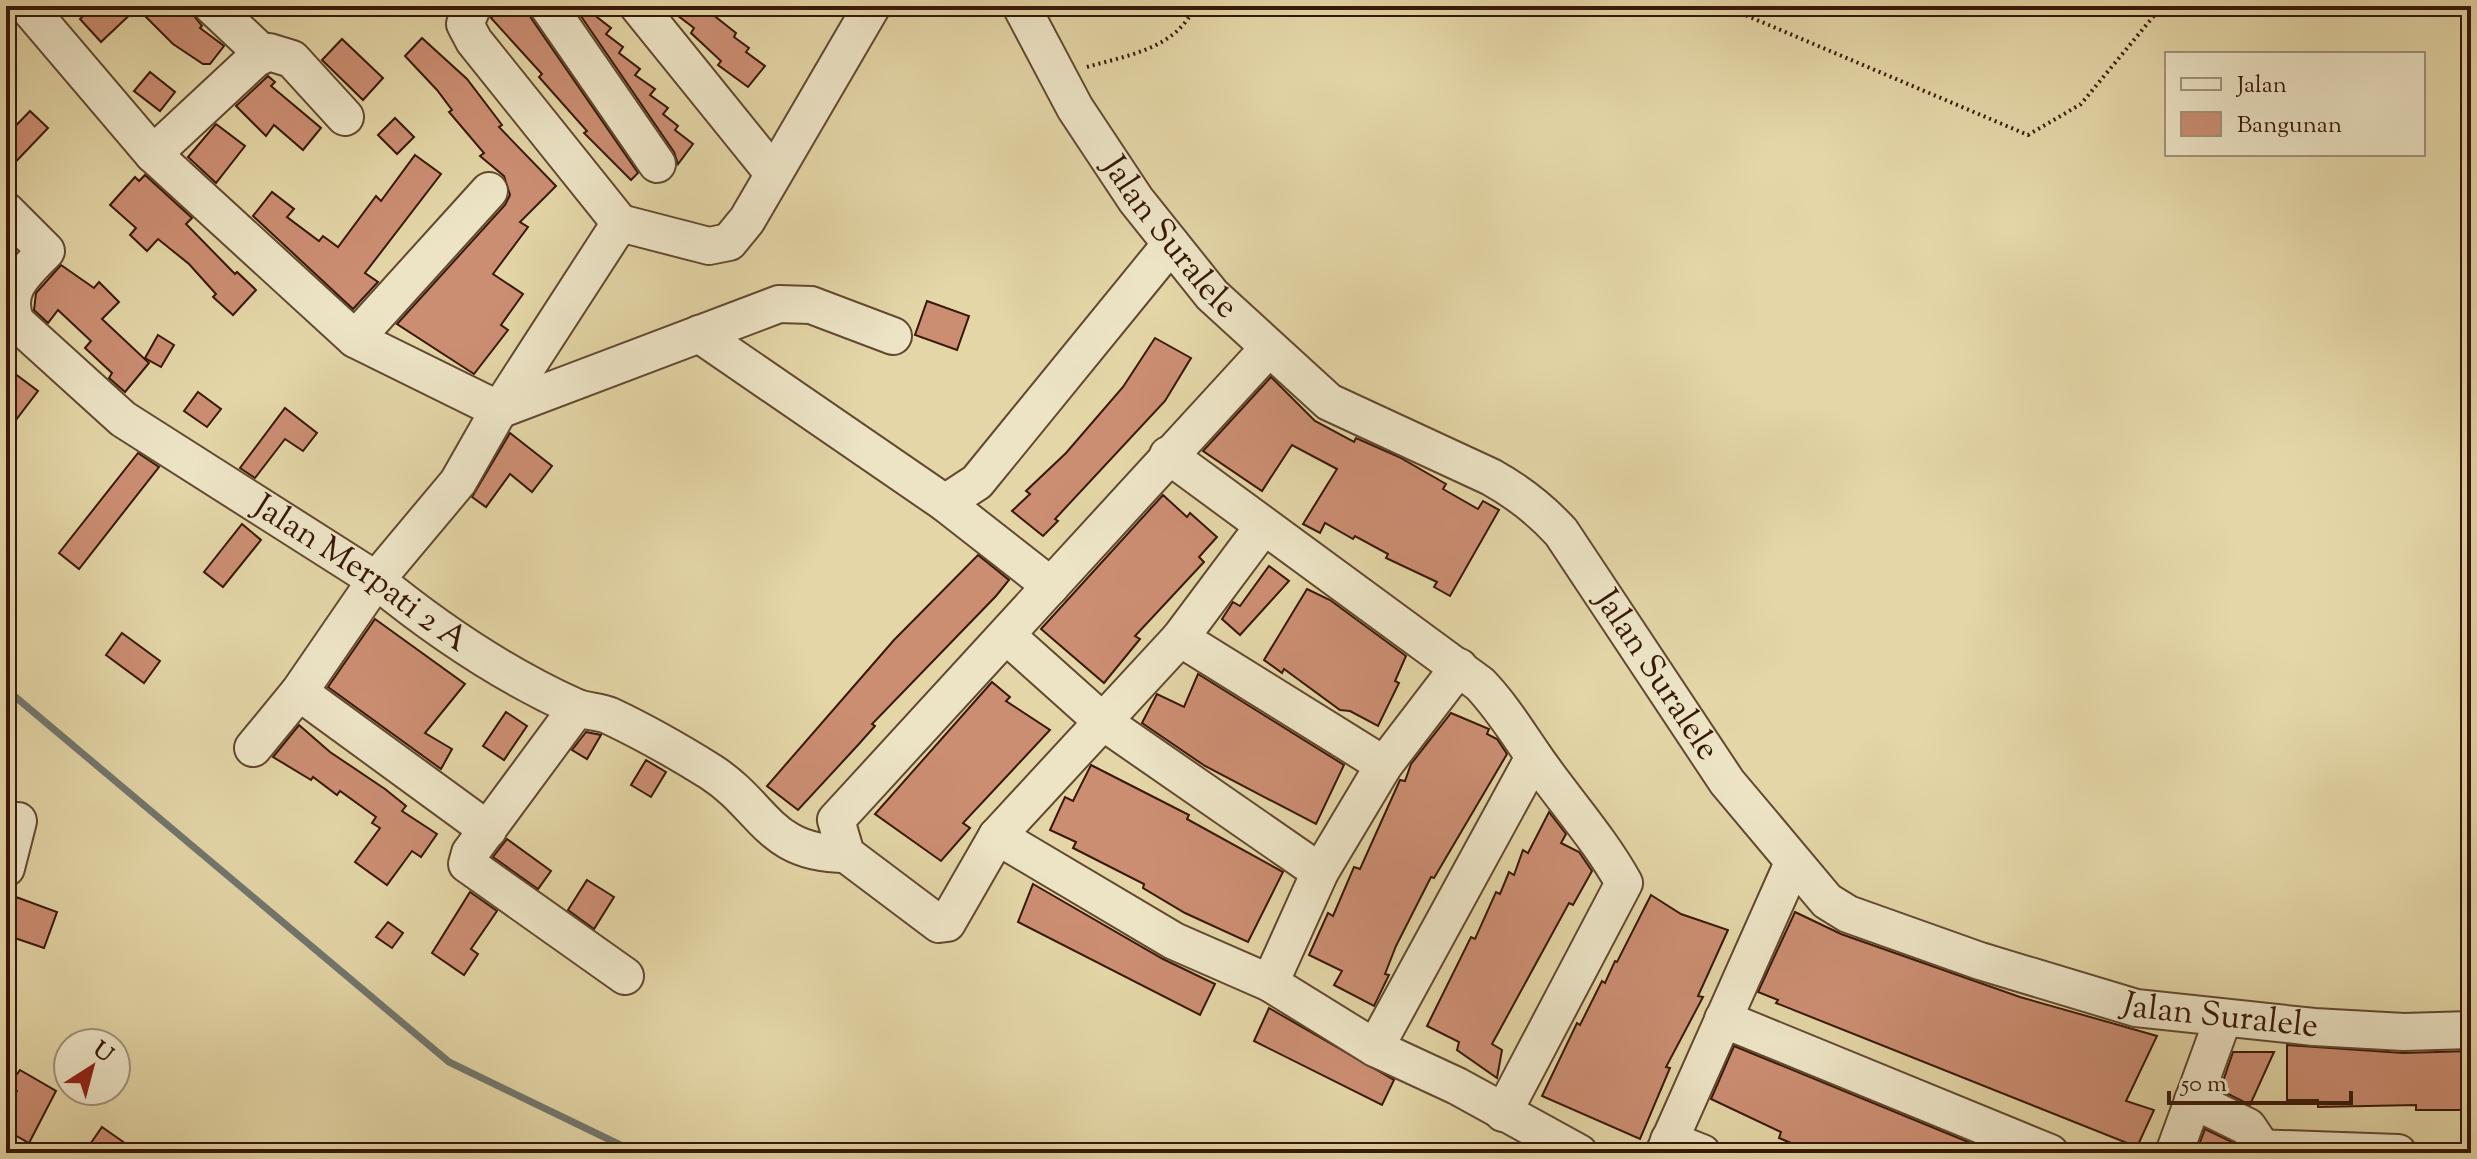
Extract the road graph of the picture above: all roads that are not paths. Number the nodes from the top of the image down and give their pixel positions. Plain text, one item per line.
1 (27, 6) edge
2 (212, 6) edge
3 (473, 6) edge
4 (548, 6) edge
5 (638, 6) edge
6 (872, 6) edge
7 (1021, 6) edge
8 (262, 53) junction
9 (345, 117) dead end
10 (153, 154) junction
11 (657, 164) dead end
12 (773, 173) junction
13 (489, 191) dead end
14 (6, 211) edge
15 (620, 223) junction
16 (1171, 244) junction
17 (699, 334) junction
18 (893, 336) dead end
19 (355, 339) junction
20 (1268, 349) junction
21 (499, 410) junction
22 (1168, 455) junction
23 (945, 503) junction
24 (1263, 527) junction
25 (376, 580) junction
26 (1051, 586) junction
27 (1007, 636) junction
28 (1180, 638) junction
29 (1459, 667) junction
30 (299, 692) junction
31 (577, 708) junction
32 (1102, 721) junction
33 (253, 748) dead end
34 (1534, 757) junction
35 (1384, 765) junction
36 (18, 821) dead end
37 (488, 830) junction
38 (997, 836) junction
39 (846, 854) junction
40 (1793, 863) junction
41 (6, 868) edge
42 (1320, 872) junction
43 (625, 976) dead end
44 (1270, 983) junction
45 (1723, 1019) junction
46 (2223, 1019) junction
47 (2471, 1030) edge
48 (1375, 1048) junction
49 (2193, 1100) junction
50 (1503, 1113) junction
51 (1678, 1149) edge
52 (2255, 1151) edge
53 (1579, 1153) edge
54 (2050, 1153) edge
55 (2174, 1153) edge
56 (2398, 1153) edge

1 - 10 street
2 - 8 street
3 - 15 street
4 - 11 street
5 - 12 street
6 - 12 street
7 - 16 street, Jalan Suralele
8 - 9 street
8 - 10 street
10 - 19 street
12 - 15 street
13 - 19 street
14 - 25 street, Jalan Merpati 2 A
15 - 21 street
16 - 20 street, Jalan Suralele
16 - 23 street
17 - 18 street
17 - 21 street
17 - 23 street
19 - 21 street
20 - 22 street
20 - 40 street, Jalan Suralele
21 - 25 street
22 - 24 street
22 - 26 street
23 - 26 street
24 - 28 street
24 - 29 street
25 - 30 street
25 - 31 street, Jalan Merpati 2 A
26 - 27 street
27 - 32 street
27 - 39 street
28 - 32 street
28 - 35 street
29 - 34 street
29 - 35 street
30 - 33 street
30 - 37 street
31 - 37 street
31 - 39 street, Jalan Merpati 2 A
32 - 38 street
32 - 42 street
34 - 48 street
34 - 50 street
35 - 42 street
36 - 41 street
37 - 43 street
38 - 39 street
38 - 44 street
40 - 45 street
40 - 46 street, Jalan Suralele
42 - 44 street
44 - 48 street
45 - 51 street
45 - 54 street
46 - 47 street, Jalan Suralele
46 - 49 street
48 - 50 street
49 - 52 street
49 - 55 street
50 - 53 street
52 - 56 street

